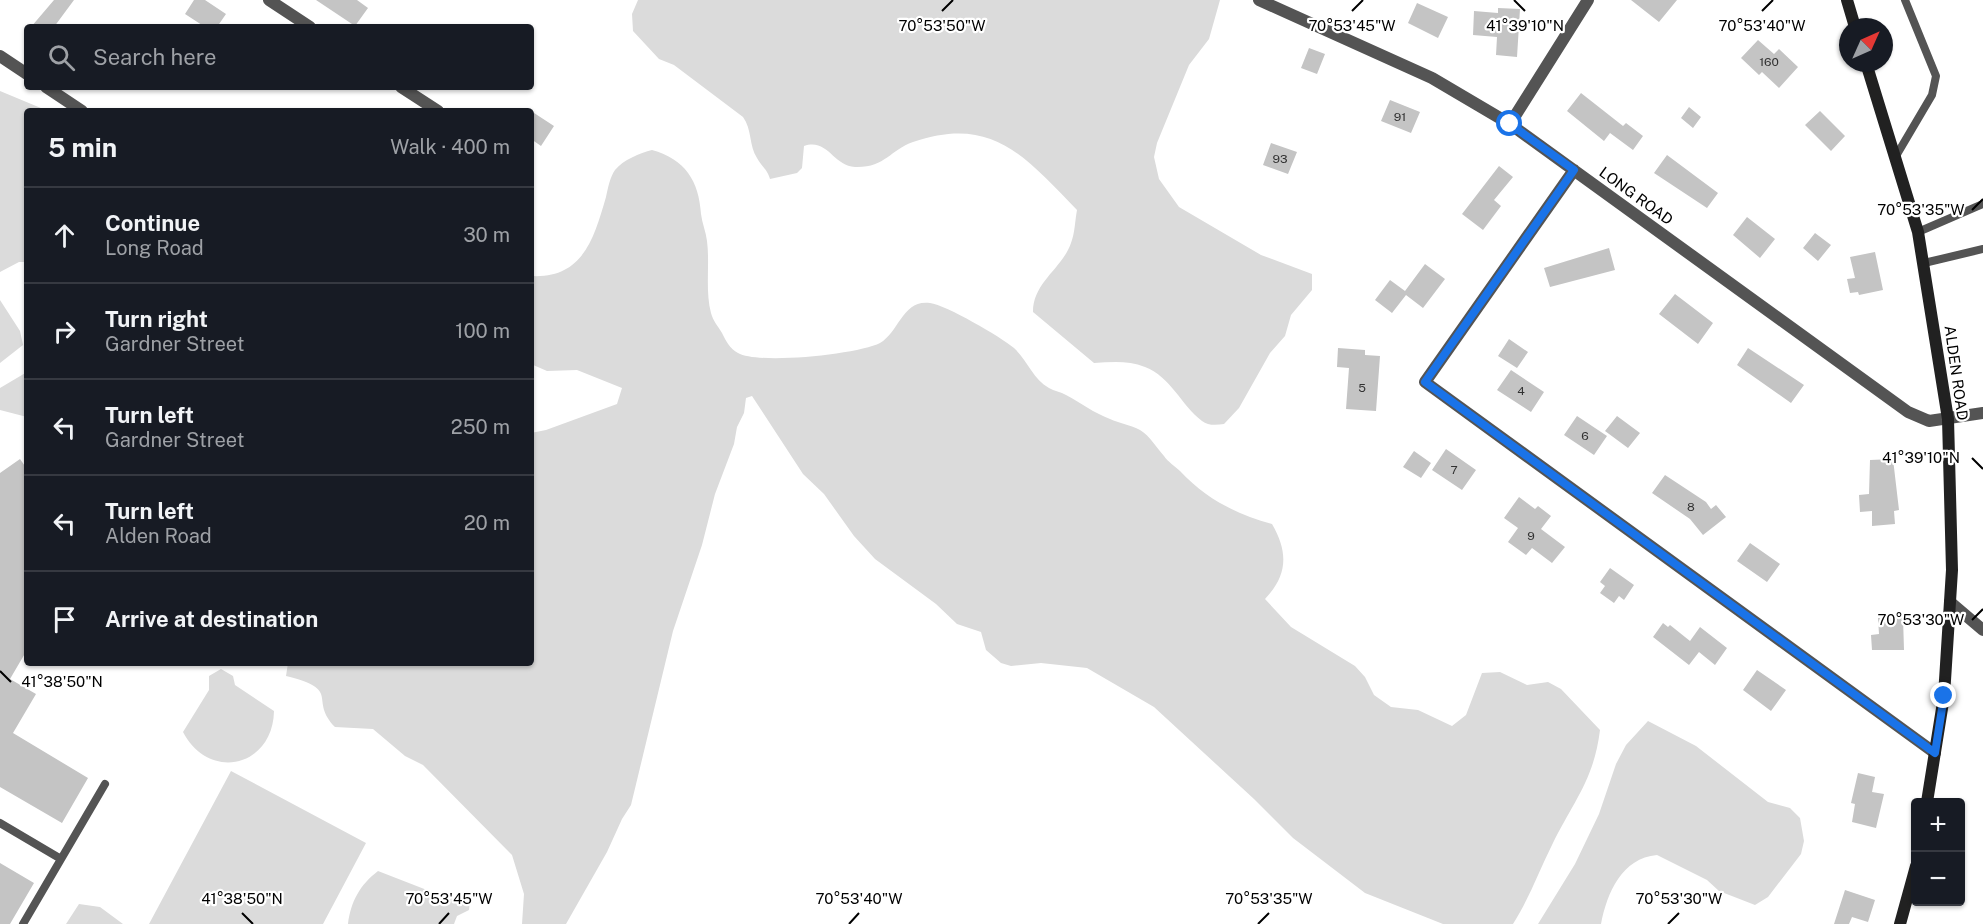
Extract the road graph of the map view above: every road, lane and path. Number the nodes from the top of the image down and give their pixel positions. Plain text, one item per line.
1 (269, 0) edge
2 (1259, 0) edge
3 (1588, 0) edge
4 (1847, 0) edge
5 (1905, 0) edge
6 (1852, 18) edge
7 (305, 24) edge
8 (0, 56) edge
9 (24, 72) edge
10 (1869, 72) edge
11 (50, 90) edge
12 (406, 90) edge
13 (78, 108) edge
14 (433, 108) edge
15 (1510, 124) junction
16 (1896, 156) junction
17 (1574, 170) junction
18 (1983, 204) edge
19 (1918, 232) junction
20 (1983, 249) edge
21 (1924, 263) junction
22 (1983, 413) edge
23 (1948, 419) junction
24 (1950, 602) junction
25 (1983, 630) edge
26 (1935, 753) junction
27 (105, 784) dead end
28 (1928, 798) edge
29 (0, 823) edge
30 (61, 859) junction
31 (1911, 884) edge
32 (23, 924) edge
33 (1900, 924) edge

1 - 7 street
2 - 15 street, LONG ROAD
3 - 15 street
4 - 6 main road
5 - 16 lane
8 - 9 street
10 - 16 main road, ALDEN ROAD
11 - 13 street
12 - 14 street
15 - 17 street, LONG ROAD
16 - 19 main road, ALDEN ROAD
17 - 23 street, LONG ROAD
17 - 26 street
18 - 19 lane
19 - 21 main road, ALDEN ROAD
20 - 21 lane
21 - 23 main road, ALDEN ROAD
22 - 23 street, LONG ROAD
23 - 24 main road, ALDEN ROAD
24 - 25 street
24 - 26 main road, ALDEN ROAD
26 - 28 main road, ALDEN ROAD
27 - 30 lane
29 - 30 lane
30 - 32 lane
31 - 33 main road

